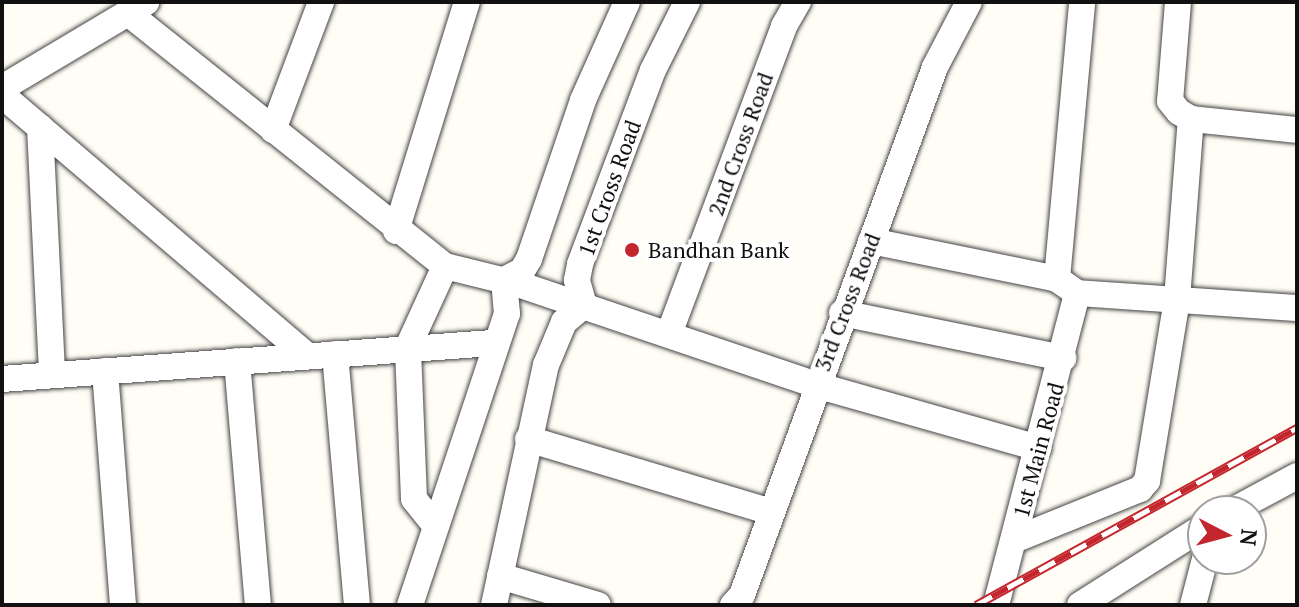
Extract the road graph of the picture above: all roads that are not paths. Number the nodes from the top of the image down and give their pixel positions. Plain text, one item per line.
1 (321, 2) edge
2 (467, 2) edge
3 (627, 2) edge
4 (687, 2) edge
5 (798, 2) edge
6 (969, 2) edge
7 (1082, 2) edge
8 (1178, 2) edge
9 (137, 7) edge
10 (2, 88) edge
11 (2, 95) edge
12 (1191, 119) junction
13 (40, 127) junction
14 (273, 130) junction
15 (1297, 130) edge
16 (396, 231) junction
17 (871, 241) junction
18 (445, 266) junction
19 (511, 282) junction
20 (1067, 286) junction
21 (1177, 299) junction
22 (579, 303) junction
23 (1297, 308) edge
24 (842, 313) junction
25 (669, 334) junction
26 (497, 343) junction
27 (408, 347) junction
28 (335, 354) junction
29 (308, 356) junction
30 (1063, 358) junction
31 (237, 361) junction
32 (105, 371) junction
33 (52, 375) junction
34 (2, 379) edge
35 (816, 385) junction
36 (528, 439) junction
37 (1038, 448) junction
38 (1297, 476) edge
39 (1262, 495) edge
40 (771, 512) junction
41 (435, 525) junction
42 (1187, 537) edge
43 (1014, 540) junction
44 (1201, 575) edge
45 (500, 576) junction
46 (123, 605) edge
47 (258, 605) edge
48 (357, 605) edge
49 (410, 605) edge
50 (494, 605) edge
51 (598, 605) edge
52 (733, 605) edge
53 (996, 605) edge
54 (1080, 605) edge
55 (1193, 605) edge

1 - 14 street
2 - 16 street
3 - 19 street
4 - 22 street, 1st Cross Road
5 - 25 street, 2nd Cross Road
6 - 17 street, 3rd Cross Road
7 - 20 street, 1st Main Road
8 - 12 street
9 - 10 street
9 - 14 street
11 - 13 street
12 - 15 street
12 - 21 street
13 - 29 street
13 - 33 street
14 - 16 street
16 - 18 street
17 - 20 street
17 - 24 street, 3rd Cross Road
18 - 19 street
18 - 27 street
19 - 22 street
19 - 26 street
20 - 21 street
20 - 30 street, 1st Main Road
21 - 23 street
21 - 43 street
22 - 25 street
22 - 36 street
24 - 30 street
24 - 35 street, 3rd Cross Road
25 - 35 street
26 - 27 street
26 - 41 street
27 - 28 street
27 - 41 street
28 - 29 street
28 - 48 street
29 - 31 street
30 - 37 street, 1st Main Road
31 - 32 street
31 - 47 street
32 - 33 street
32 - 46 street
33 - 34 street
35 - 37 street
35 - 40 street, 3rd Cross Road
36 - 40 street
36 - 45 street
37 - 43 street, 1st Main Road
38 - 39 street
40 - 52 street, 3rd Cross Road
41 - 49 street
42 - 54 street
43 - 53 street, 1st Main Road
44 - 55 street
45 - 50 street
45 - 51 street

